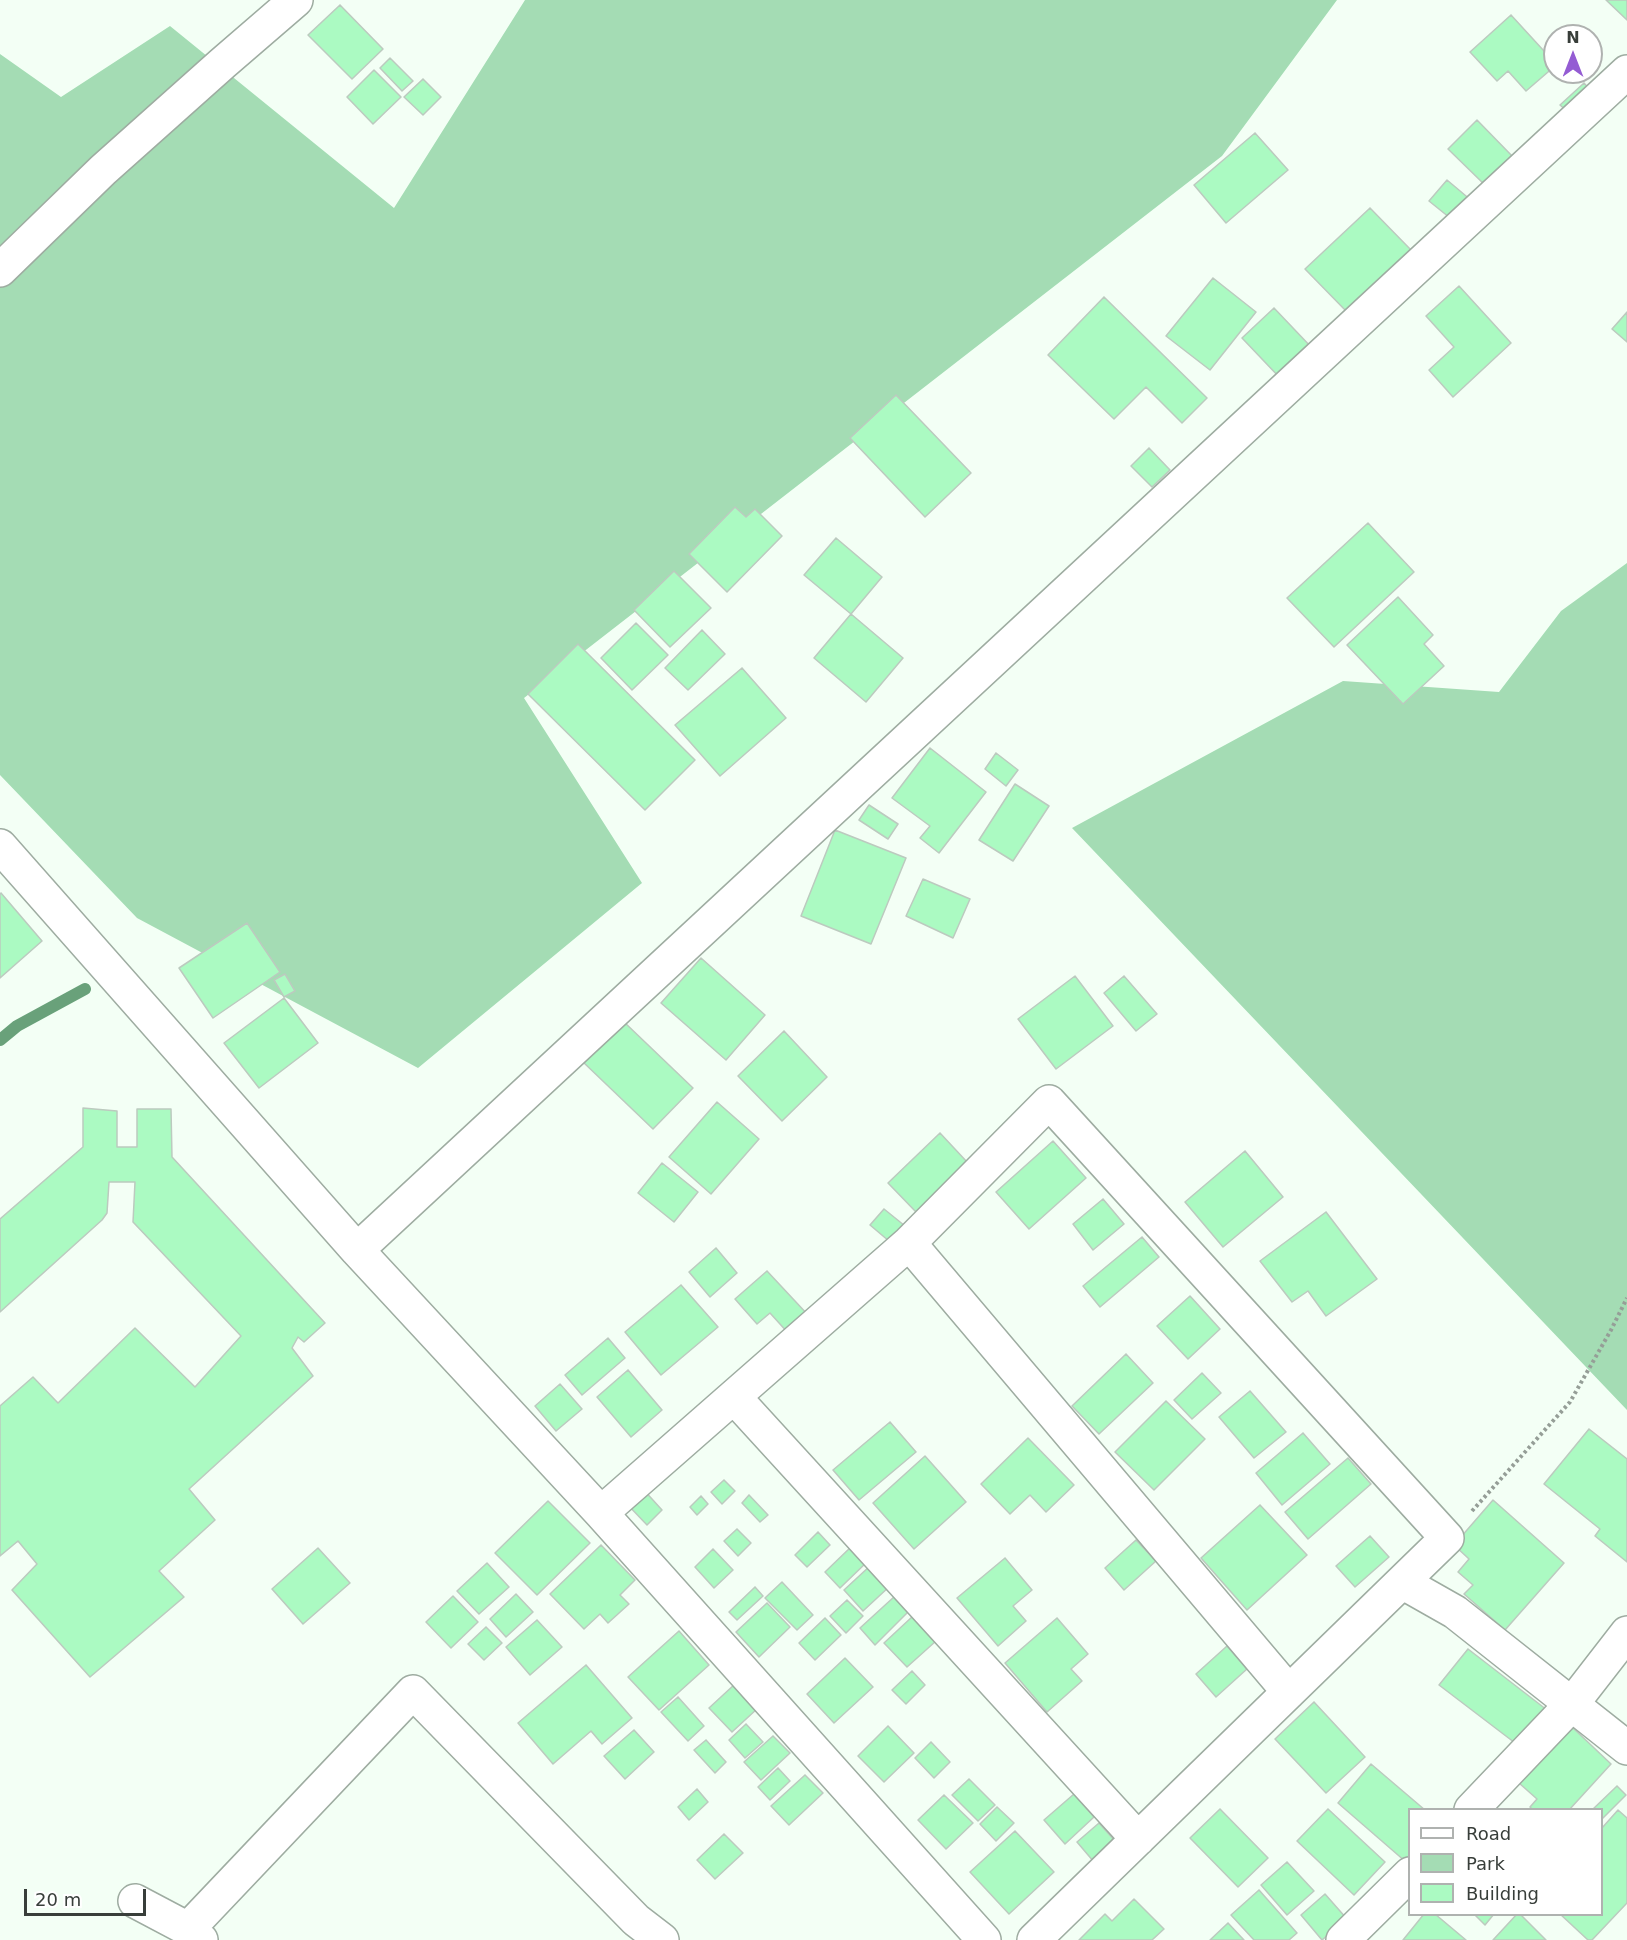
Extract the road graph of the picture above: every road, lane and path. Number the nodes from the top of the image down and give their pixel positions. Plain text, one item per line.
1 (296, 0) edge
2 (1627, 72) edge
3 (0, 270) edge
4 (0, 846) edge
5 (909, 1242) junction
6 (357, 1250) junction
7 (1627, 1298) edge
8 (734, 1397) junction
9 (601, 1513) junction
10 (1447, 1538) junction
11 (1402, 1582) junction
12 (1627, 1633) edge
13 (1289, 1692) junction
14 (1572, 1704) junction
15 (1627, 1748) edge
16 (1472, 1808) edge
17 (1138, 1839) junction
18 (1408, 1876) edge
19 (135, 1901) dead end
20 (194, 1934) edge
21 (979, 1938) edge
22 (662, 1940) edge
23 (1034, 1940) edge
24 (1343, 1940) edge

1 - 3 street
2 - 6 street
4 - 6 street
5 - 8 street
5 - 10 street
5 - 13 street
6 - 9 street
7 - 10 path
8 - 9 street
8 - 17 street
9 - 21 street
10 - 11 street
11 - 13 street
11 - 14 street
12 - 14 street
13 - 17 street
14 - 15 street
14 - 16 street
17 - 23 street
18 - 24 street
19 - 20 street
20 - 22 street

